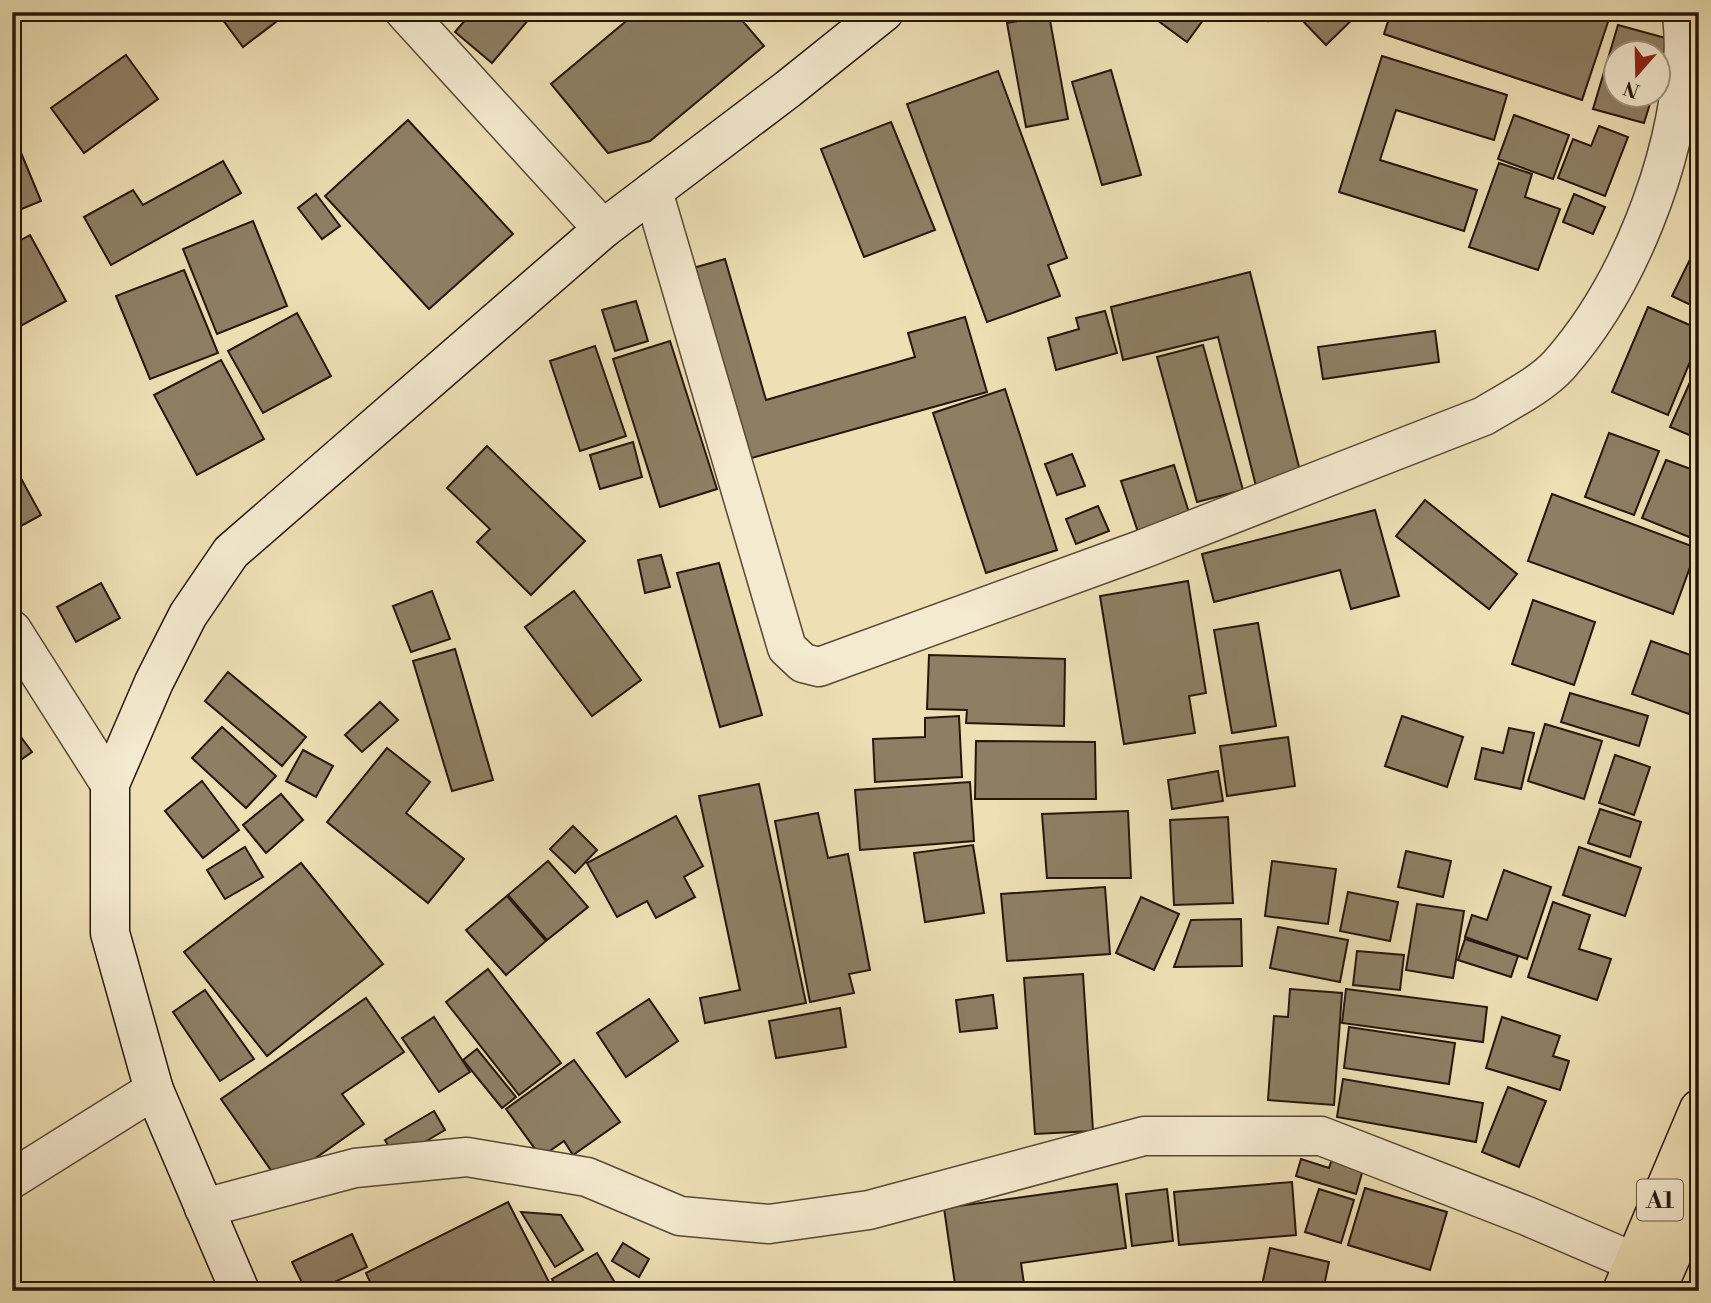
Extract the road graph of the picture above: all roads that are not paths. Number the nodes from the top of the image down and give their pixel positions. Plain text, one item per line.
1 (405, 12) edge
2 (884, 12) edge
3 (1682, 12) edge
4 (653, 191) junction
5 (603, 229) junction
6 (12, 630) edge
7 (110, 784) junction
8 (153, 1090) junction
9 (1699, 1109) edge
10 (12, 1179) edge
11 (1699, 1193) edge
12 (204, 1208) junction
13 (1637, 1281) edge
14 (240, 1291) edge

1 - 5 street
2 - 4 street
3 - 4 street
4 - 5 street
5 - 7 street
6 - 7 street
7 - 8 street
8 - 10 street
8 - 12 street
9 - 13 highway, A1
11 - 13 highway, A1
12 - 13 street
12 - 14 street

